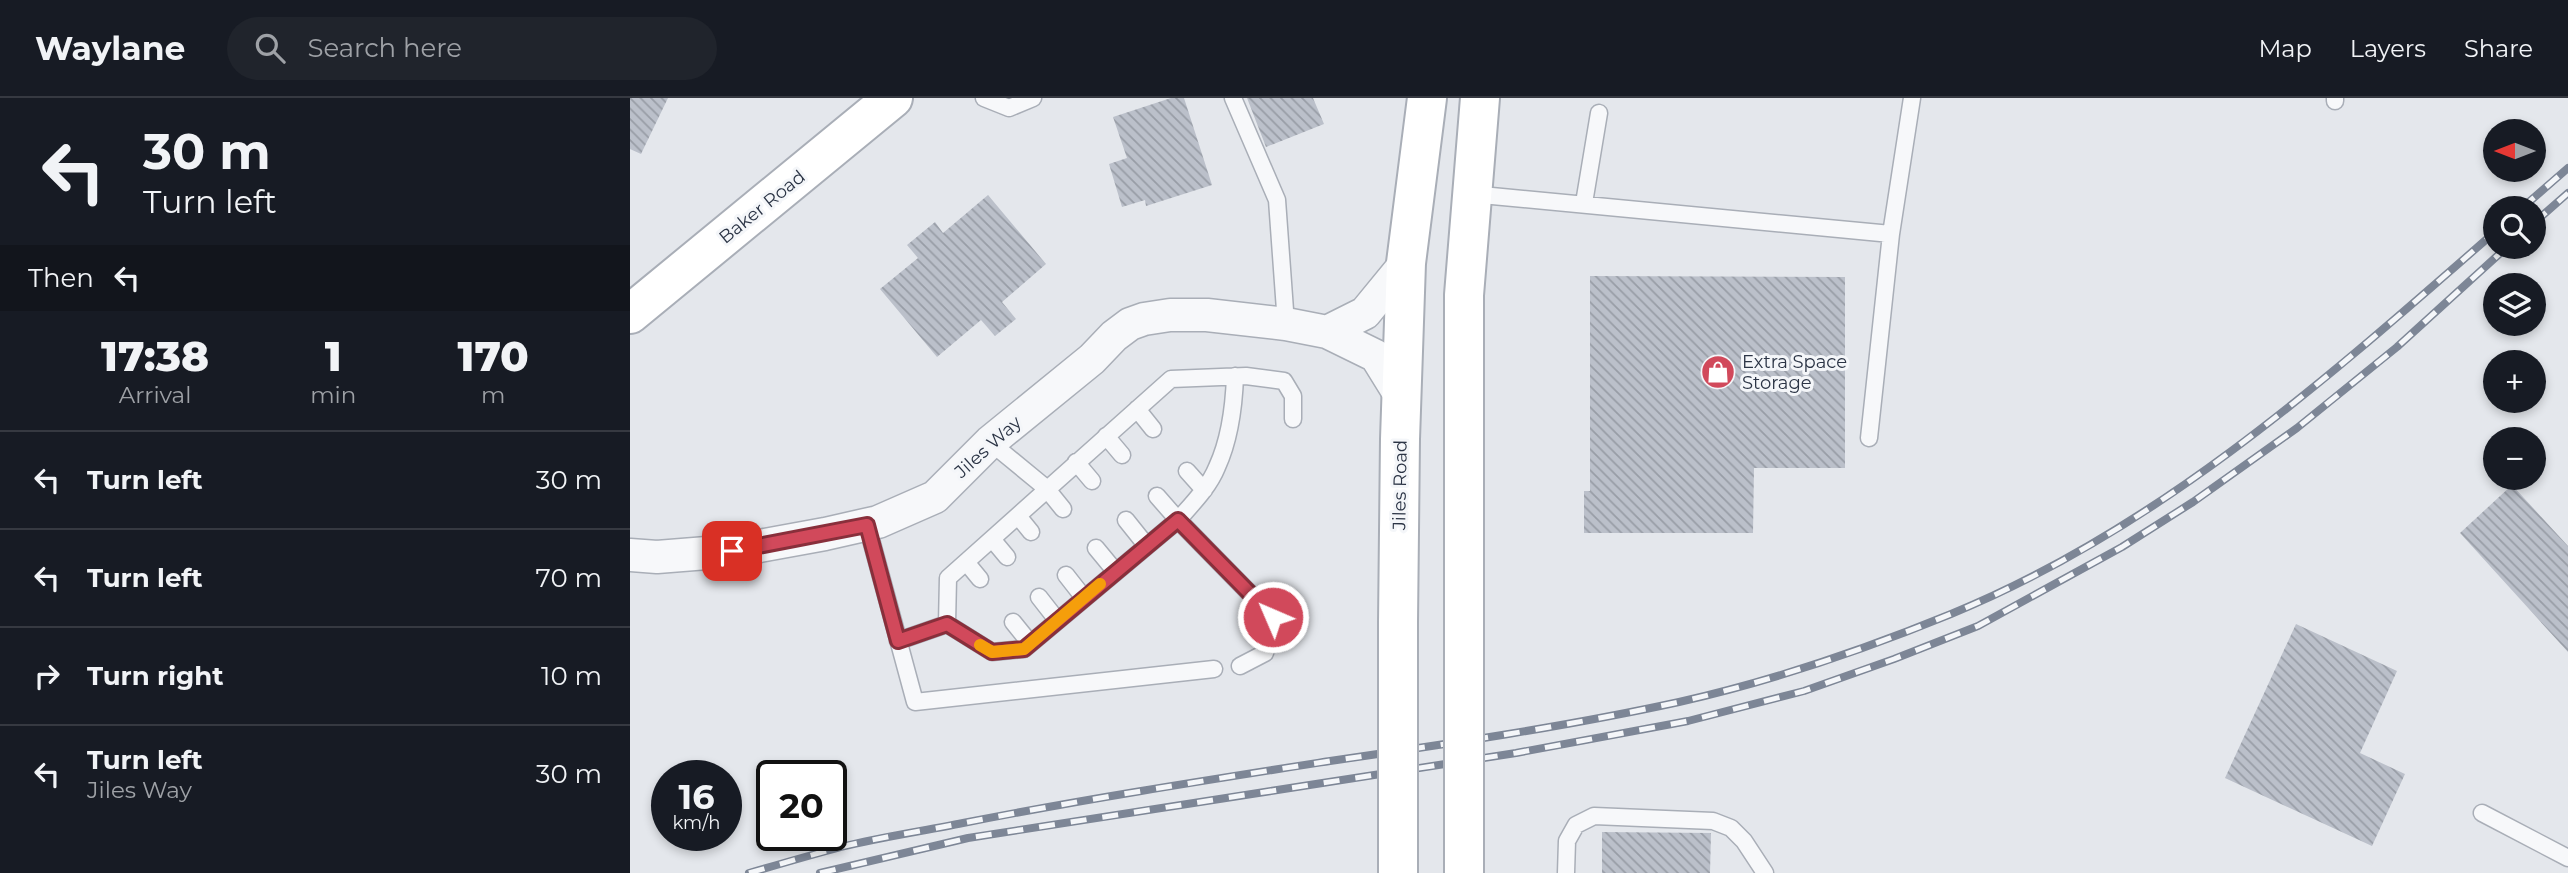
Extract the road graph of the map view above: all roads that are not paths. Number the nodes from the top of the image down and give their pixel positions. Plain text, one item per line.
1 (894, 98) edge
2 (984, 98) edge
3 (1033, 98) edge
4 (1233, 98) edge
5 (1427, 98) edge
6 (1480, 98) edge
7 (1912, 98) edge
8 (1599, 113) dead end
9 (1471, 194) junction
10 (1584, 203) junction
11 (1891, 234) junction
12 (1406, 263) junction
13 (630, 314) edge
14 (1286, 324) junction
15 (1326, 332) junction
16 (1235, 376) junction
17 (1402, 398) junction
18 (1137, 409) junction
19 (1293, 419) dead end
20 (1153, 429) dead end
21 (1106, 436) junction
22 (1869, 438) dead end
23 (990, 442) junction
24 (1122, 455) dead end
25 (1076, 462) junction
26 (1187, 471) dead end
27 (1092, 481) dead end
28 (1046, 488) junction
29 (1204, 490) junction
30 (1157, 496) dead end
31 (1063, 509) dead end
32 (1017, 516) junction
33 (1126, 520) dead end
34 (1178, 520) junction
35 (867, 525) junction
36 (1031, 532) dead end
37 (992, 539) junction
38 (1146, 545) junction
39 (1096, 548) dead end
40 (630, 555) edge
41 (1007, 557) dead end
42 (966, 562) junction
43 (1115, 571) junction
44 (1066, 575) dead end
45 (980, 579) dead end
46 (1039, 597) dead end
47 (1084, 598) junction
48 (1277, 598) dead end
49 (1273, 617) junction
50 (1057, 620) junction
51 (1013, 622) dead end
52 (947, 624) junction
53 (898, 641) junction
54 (1030, 643) junction
55 (1240, 666) dead end
56 (1214, 669) dead end
57 (2482, 813) dead end
58 (2568, 859) edge
59 (1398, 873) edge
60 (1464, 873) edge
61 (1566, 873) edge
62 (1765, 873) edge

1 - 13 street, Baker Road
2 - 3 lane
4 - 14 lane
5 - 12 street, Jiles Road
6 - 9 street
7 - 11 lane
8 - 10 lane
9 - 10 lane
9 - 60 street, bridge
10 - 11 lane
11 - 22 lane
12 - 15 street
12 - 17 street, Jiles Road
14 - 15 street, Jiles Way
14 - 23 street, Jiles Way
15 - 17 street, Jiles Way
16 - 18 lane
16 - 19 lane
16 - 29 lane
17 - 59 street, Jiles Road, bridge
18 - 20 lane
18 - 21 lane
21 - 24 lane
21 - 25 lane
23 - 28 lane
23 - 35 street, Jiles Way
25 - 27 lane
25 - 28 lane
26 - 29 lane
28 - 31 lane
28 - 32 lane
29 - 34 lane
30 - 34 lane
32 - 36 lane
32 - 37 lane
33 - 38 lane
34 - 38 lane
34 - 49 lane
35 - 40 street, Jiles Way
35 - 53 lane
37 - 41 lane
37 - 42 lane
38 - 43 lane
39 - 43 lane
42 - 45 lane
42 - 52 lane
43 - 47 lane
44 - 47 lane
46 - 50 lane
47 - 50 lane
48 - 49 lane
49 - 55 lane
50 - 54 lane
51 - 54 lane
52 - 53 lane
52 - 54 lane
53 - 56 lane
57 - 58 lane
61 - 62 lane

